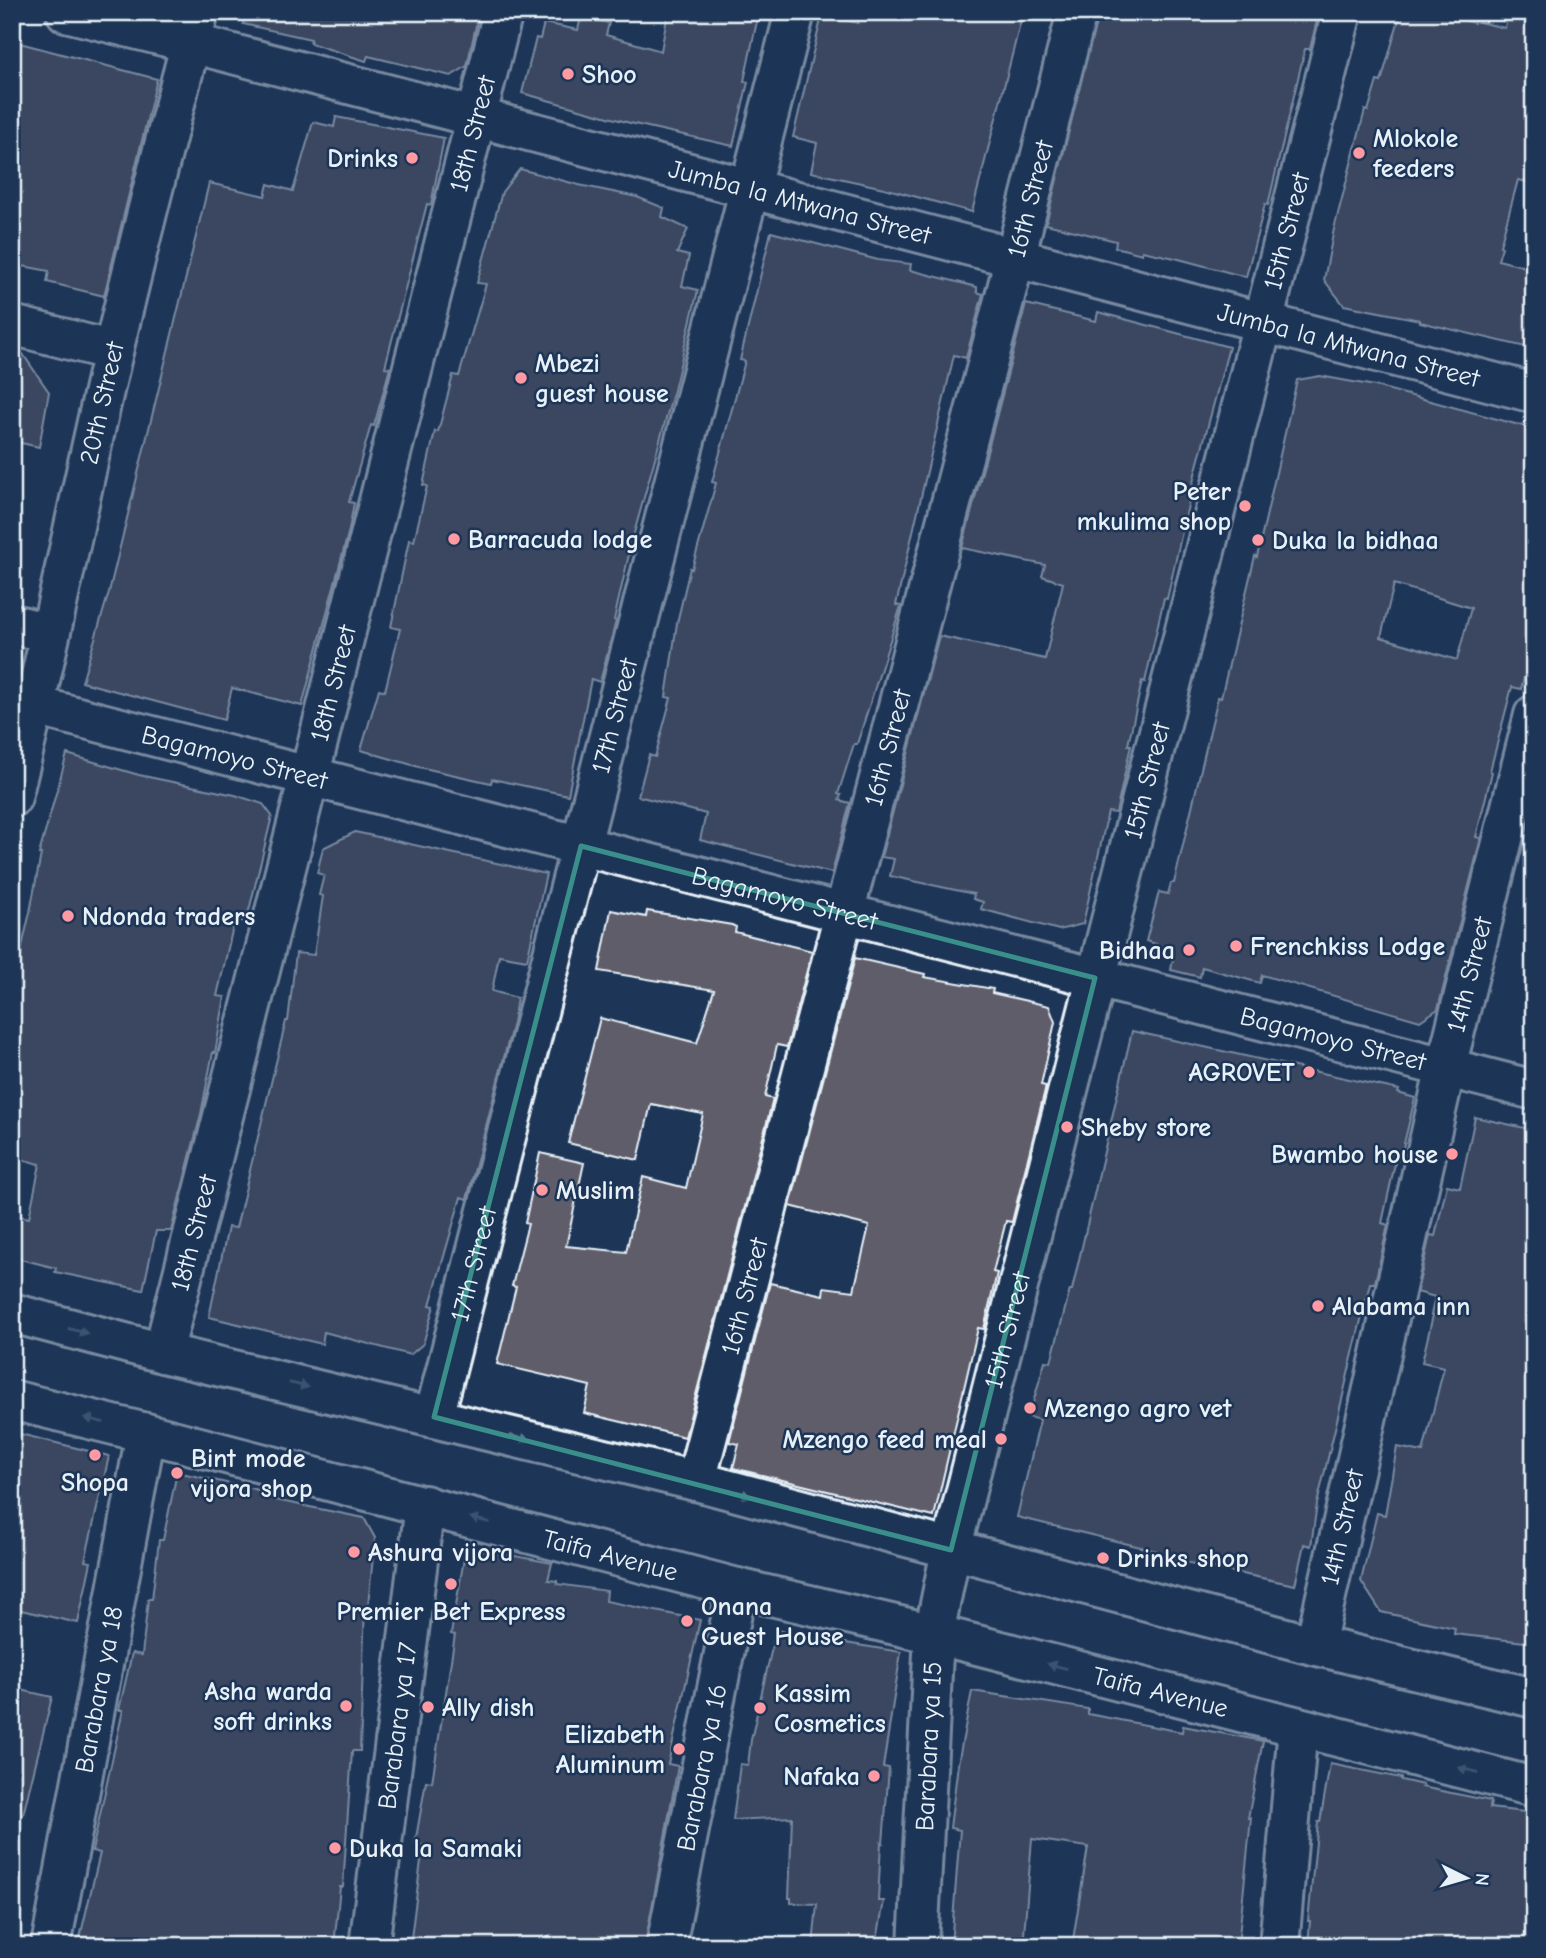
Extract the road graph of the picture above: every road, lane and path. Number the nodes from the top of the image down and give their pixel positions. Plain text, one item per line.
1 (66, 12) edge
2 (503, 12) edge
3 (795, 12) edge
4 (1077, 12) edge
5 (1342, 12) edge
6 (195, 27) edge
7 (477, 117) junction
8 (750, 188) junction
9 (1015, 258) junction
10 (1262, 322) junction
11 (12, 325) edge
12 (113, 351) junction
13 (1534, 393) edge
14 (12, 624) edge
15 (49, 633) junction
16 (35, 706) junction
17 (1534, 715) edge
18 (310, 776) junction
19 (12, 797) edge
20 (581, 846) junction
21 (845, 912) junction
22 (1095, 978) junction
23 (1446, 1067) junction
24 (1534, 1090) edge
25 (12, 1313) edge
26 (163, 1353) junction
27 (12, 1400) edge
28 (434, 1417) junction
29 (146, 1433) junction
30 (696, 1481) junction
31 (425, 1505) junction
32 (951, 1550) junction
33 (737, 1588) junction
34 (934, 1634) junction
35 (1315, 1646) junction
36 (1534, 1698) edge
37 (1298, 1727) junction
38 (1534, 1787) edge
39 (51, 1946) edge
40 (369, 1946) edge
41 (666, 1946) edge
42 (918, 1946) edge
43 (1279, 1946) edge

1 - 6 street, Jumba la Mtwana Street
2 - 7 street, 18th Street
3 - 8 street, 17th Street
4 - 9 street, 16th Street
5 - 10 street, 15th Street
6 - 7 street, Jumba la Mtwana Street
6 - 12 street, 20th Street
7 - 8 street, Jumba la Mtwana Street
7 - 18 street, 18th Street
8 - 9 street, Jumba la Mtwana Street
8 - 20 street, 17th Street
9 - 10 street, Jumba la Mtwana Street
9 - 21 street, 16th Street
10 - 13 street, Jumba la Mtwana Street
10 - 22 street, 15th Street
11 - 12 street
12 - 15 street, 20th Street
14 - 15 street
15 - 16 street, 20th Street
16 - 18 street, Bagamoyo Street
16 - 19 street, 20th Street
17 - 23 street, 14th Street
18 - 20 street, Bagamoyo Street
18 - 26 street, 18th Street
20 - 21 street, Bagamoyo Street
20 - 28 street, 17th Street
21 - 22 street, Bagamoyo Street
21 - 30 street, 16th Street
22 - 23 street, Bagamoyo Street
22 - 32 street, 15th Street
23 - 24 street, Bagamoyo Street
23 - 35 street, 14th Street
25 -> 26 street
26 -> 28 street
29 -> 27 street, Taifa Avenue
28 -> 30 street
29 - 31 street, Taifa Avenue
29 - 39 street, Barabara ya 18
30 -> 32 street
33 -> 31 street, Taifa Avenue
31 - 40 street, Barabara ya 17
32 - 34 street, Barabara ya 15
32 - 35 street
33 - 34 street, Taifa Avenue
33 - 41 street, Barabara ya 16
37 -> 34 street, Taifa Avenue
34 - 42 street, Barabara ya 15
35 - 36 street
38 -> 37 street, Taifa Avenue
37 - 43 street

